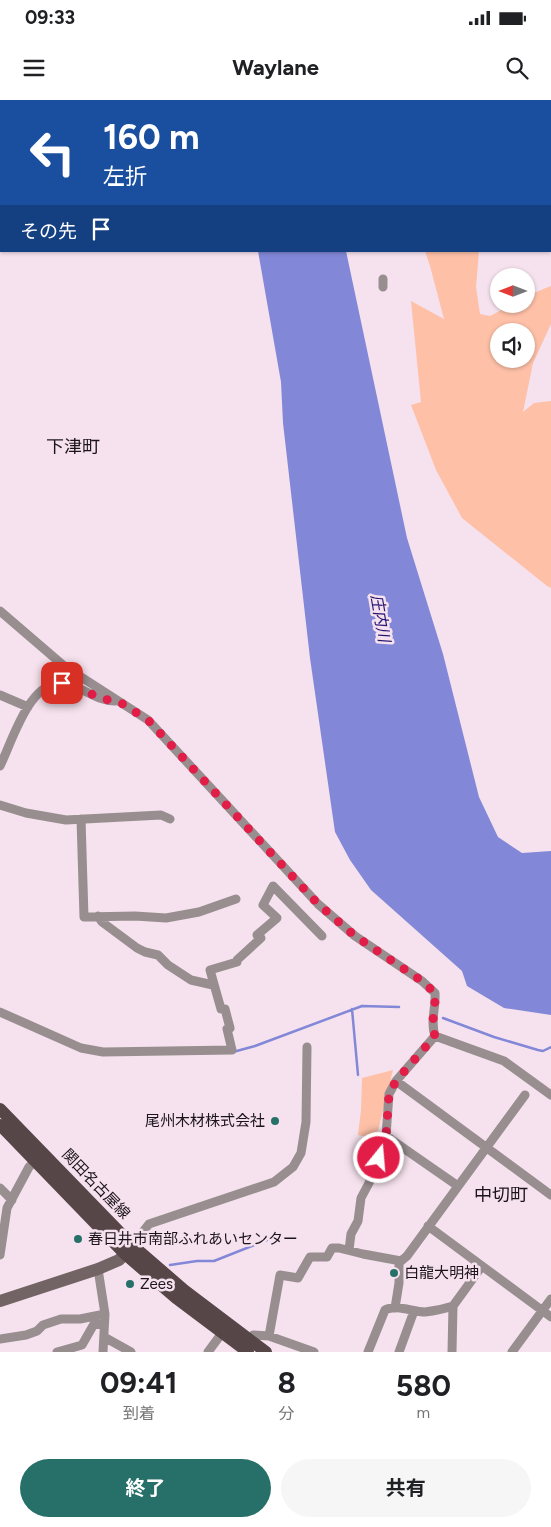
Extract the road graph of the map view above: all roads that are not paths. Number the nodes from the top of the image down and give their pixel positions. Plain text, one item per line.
1 (0, 611) edge
2 (0, 694) edge
3 (118, 701) junction
4 (28, 707) junction
5 (0, 764) edge
6 (0, 805) edge
7 (81, 819) junction
8 (170, 819) dead end
9 (236, 899) dead end
10 (98, 916) junction
11 (322, 936) dead end
12 (213, 985) junction
13 (0, 1012) edge
14 (435, 1036) junction
15 (307, 1047) dead end
16 (396, 1081) junction
17 (525, 1095) dead end
18 (551, 1095) edge
19 (0, 1109) edge
20 (0, 1125) edge
21 (386, 1136) junction
22 (487, 1147) junction
23 (35, 1161) junction
24 (458, 1186) junction
25 (0, 1188) edge
26 (551, 1195) edge
27 (12, 1200) junction
28 (428, 1226) junction
29 (129, 1249) junction
30 (349, 1250) junction
31 (0, 1255) edge
32 (399, 1261) junction
33 (482, 1266) junction
34 (98, 1269) junction
35 (551, 1299) edge
36 (0, 1302) edge
37 (453, 1306) junction
38 (395, 1308) junction
39 (414, 1310) junction
40 (542, 1311) junction
41 (105, 1314) junction
42 (551, 1317) edge
43 (104, 1324) junction
44 (222, 1333) junction
45 (269, 1336) junction
46 (104, 1337) junction
47 (0, 1339) edge
48 (249, 1346) edge
49 (289, 1348) edge
50 (57, 1352) edge
51 (103, 1352) edge
52 (131, 1352) edge
53 (208, 1352) edge
54 (266, 1352) edge
55 (314, 1352) edge
56 (368, 1352) edge
57 (399, 1352) edge
58 (452, 1352) edge
59 (512, 1352) edge

1 - 3 street
2 - 4 street
3 - 4 street
3 - 14 street
4 - 5 street
6 - 7 street
7 - 8 street
7 - 10 street
9 - 10 street
10 - 12 street
11 - 12 street
12 - 13 street
14 - 16 street
14 - 18 street
15 - 29 street
16 - 21 street
16 - 22 street
17 - 22 street
19 - 29 main road, 関田名古屋線
20 - 23 main road, 関田名古屋線
21 - 24 street
21 - 30 street
22 - 24 street
22 - 26 street
23 - 27 street
23 - 29 main road, 関田名古屋線
24 - 28 street
25 - 27 street
27 - 31 street
28 - 32 street
28 - 33 street
29 - 34 street
29 - 44 main road, 関田名古屋線
29 - 48 main road, 関田名古屋線
30 - 32 street
30 - 45 street
32 - 38 street
33 - 37 street
33 - 40 street
34 - 36 street
34 - 41 street
35 - 40 street
37 - 39 street
37 - 58 street
38 - 39 street
38 - 56 street
39 - 57 street
40 - 42 street
40 - 59 street
41 - 43 street
41 - 47 street
43 - 46 street
43 - 50 street
44 - 48 main road, 関田名古屋線
44 - 53 street
45 - 48 street
45 - 49 street
46 - 51 street
46 - 52 street
48 - 54 main road, 関田名古屋線
49 - 55 street

